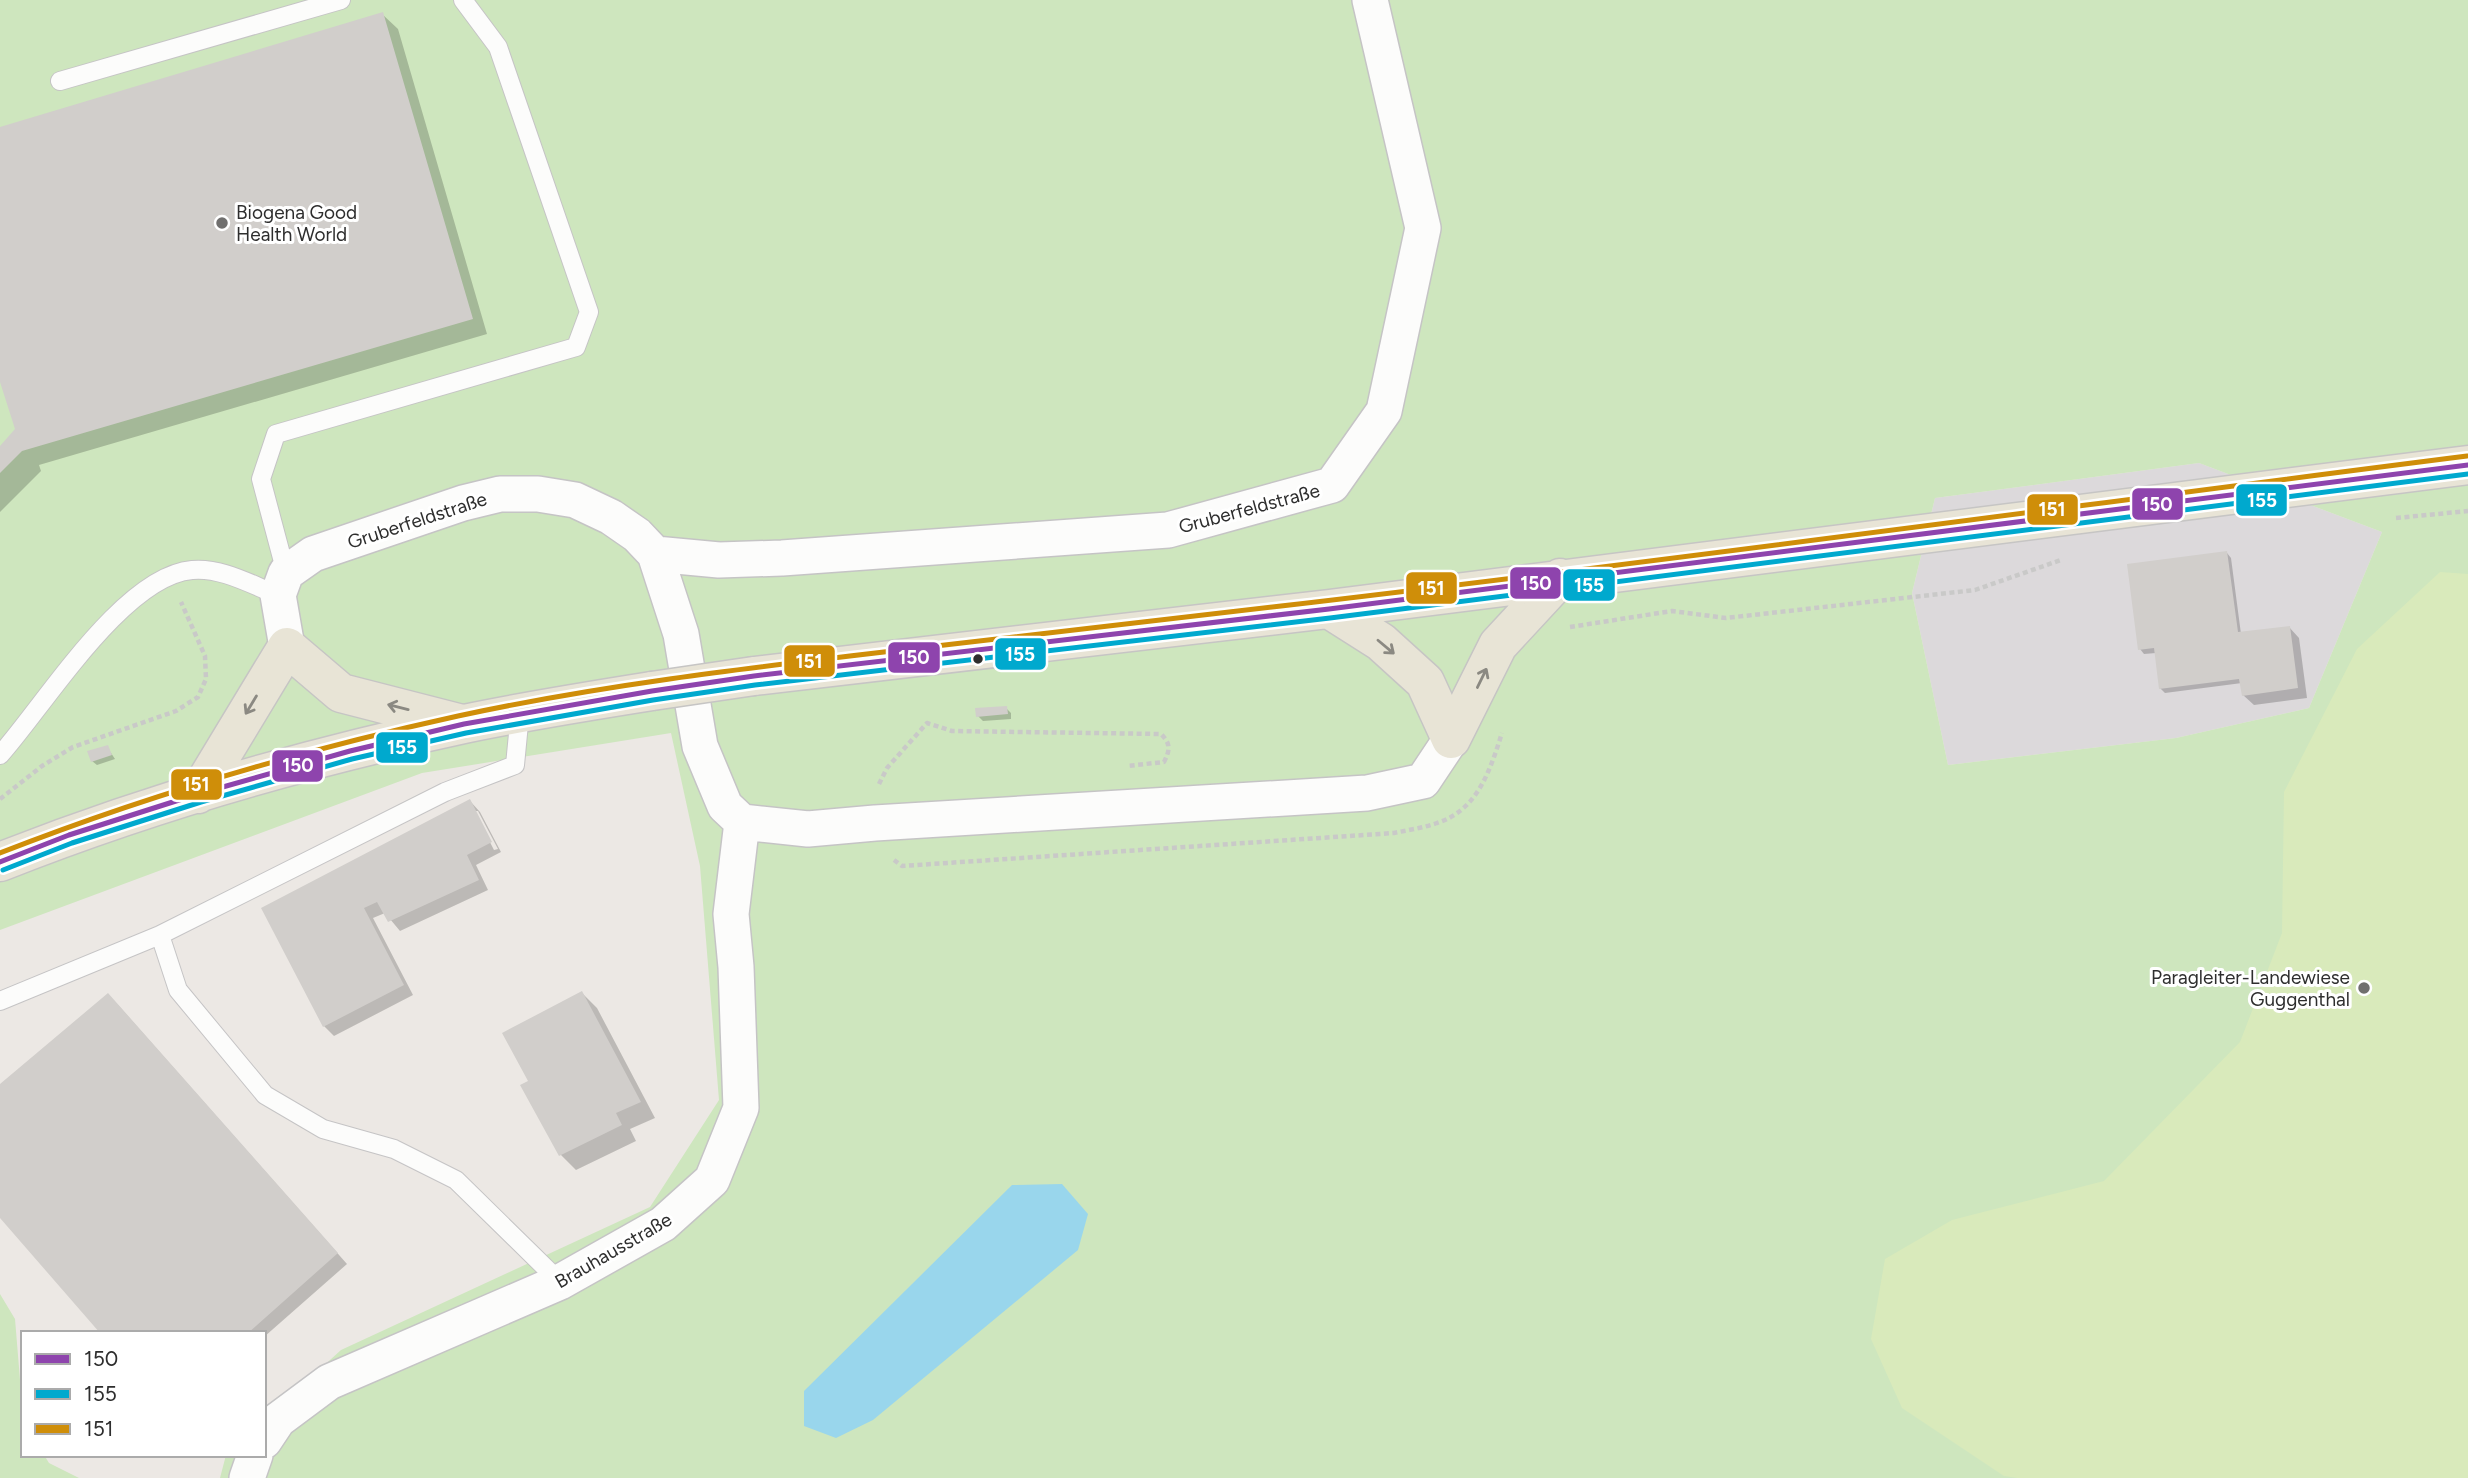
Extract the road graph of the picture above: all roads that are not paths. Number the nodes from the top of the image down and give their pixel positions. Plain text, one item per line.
1 (341, 0) edge
2 (463, 0) edge
3 (1370, 0) edge
4 (60, 81) dead end
5 (2468, 465) edge
6 (655, 555) junction
7 (1560, 578) junction
8 (282, 584) junction
9 (1329, 608) junction
10 (287, 647) junction
11 (520, 713) junction
12 (464, 724) junction
13 (1451, 739) junction
14 (0, 755) edge
15 (198, 794) junction
16 (741, 822) junction
17 (0, 862) edge
18 (160, 935) junction
19 (0, 1002) edge
20 (560, 1282) junction
21 (266, 1438) edge
22 (254, 1457) edge
23 (247, 1478) edge

1 - 4 lane
2 - 8 lane
3 - 6 street, Gruberfeldstraße
5 - 7 main road
6 - 8 street, Gruberfeldstraße
6 - 16 street, Gruberfeldstraße
7 - 9 main road
13 -> 7 main road
8 - 10 street
8 - 14 lane
9 - 11 main road, bridge
9 -> 13 main road
12 -> 10 main road
10 -> 15 main road
11 - 12 main road
11 - 18 lane
12 - 15 main road
13 - 16 street
15 - 17 main road
16 - 20 street, Brauhausstraße
18 - 19 lane
18 - 20 lane
20 - 21 street, Brauhausstraße
22 - 23 street

